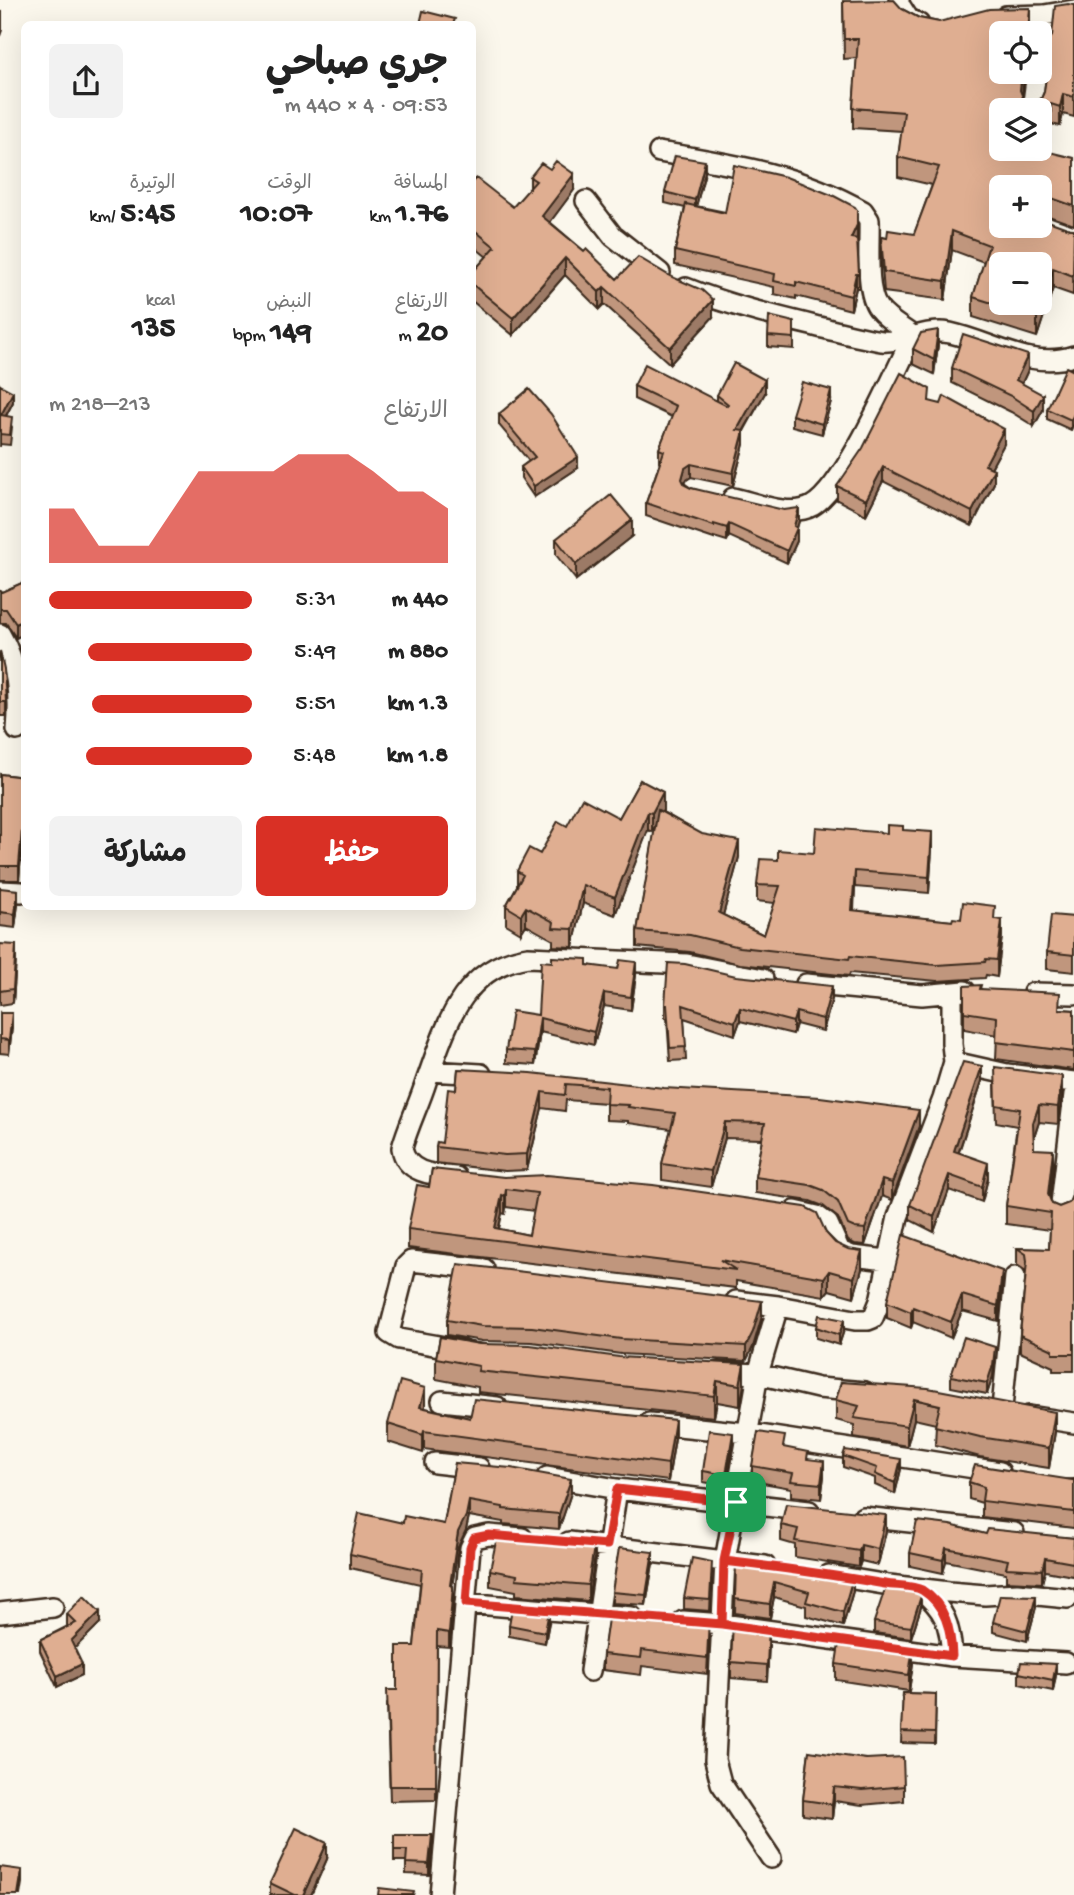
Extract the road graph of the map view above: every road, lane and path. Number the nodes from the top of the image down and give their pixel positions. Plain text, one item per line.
1 (899, 0) edge
2 (1074, 10) edge
3 (1044, 15) junction
4 (987, 16) edge
5 (1043, 21) edge
6 (941, 29) edge
7 (659, 152) dead end
8 (586, 201) dead end
9 (913, 336) junction
10 (1074, 356) edge
11 (720, 495) edge
12 (0, 634) edge
13 (17, 730) dead end
14 (0, 891) edge
15 (21, 892) edge
16 (989, 991) edge
17 (1017, 992) edge
18 (952, 993) junction
19 (1074, 994) edge
20 (954, 1062) junction
21 (430, 1071) junction
22 (506, 1075) edge
23 (1074, 1082) edge
24 (1074, 1094) edge
25 (915, 1114) edge
26 (936, 1116) junction
27 (477, 1180) edge
28 (771, 1207) edge
29 (1060, 1212) edge
30 (887, 1259) junction
31 (506, 1272) edge
32 (1015, 1277) dead end
33 (724, 1299) edge
34 (778, 1306) junction
35 (481, 1353) edge
36 (703, 1371) edge
37 (758, 1374) junction
38 (881, 1393) edge
39 (442, 1401) dead end
40 (511, 1408) edge
41 (636, 1422) edge
42 (1074, 1423) edge
43 (747, 1433) junction
44 (435, 1463) dead end
45 (500, 1470) edge
46 (526, 1473) edge
47 (1020, 1475) edge
48 (617, 1489) junction
49 (736, 1502) junction
50 (1033, 1535) edge
51 (607, 1545) junction
52 (724, 1561) junction
53 (786, 1568) edge
54 (810, 1571) edge
55 (920, 1589) junction
56 (1068, 1598) dead end
57 (466, 1603) junction
58 (53, 1608) dead end
59 (0, 1614) edge
60 (600, 1615) junction
61 (722, 1624) junction
62 (952, 1656) junction
63 (1066, 1663) dead end
64 (590, 1671) dead end
65 (771, 1858) dead end
66 (440, 1895) edge

1 - 6 street
2 - 3 street
3 - 4 street
3 - 5 street
7 - 9 street
8 - 9 street
9 - 10 street
9 - 11 street
12 - 13 street
14 - 15 street
16 - 18 street
17 - 19 street
18 - 20 street
18 - 21 street
20 - 23 street
20 - 26 street
21 - 22 street
21 - 27 street
24 - 29 street
25 - 26 street
26 - 30 street
28 - 30 street
30 - 34 street
31 - 35 street
32 - 42 street
33 - 34 street
34 - 37 street
36 - 37 street
37 - 38 street
37 - 43 street
39 - 40 street
41 - 43 street
43 - 47 street
43 - 49 street
44 - 45 street
46 - 48 street
48 - 49 street
48 - 51 street
49 - 50 street
49 - 52 street
51 - 52 street
51 - 57 street
51 - 60 street
52 - 53 street
52 - 61 street
54 - 55 street
55 - 56 street
55 - 62 street
57 - 60 street
57 - 66 street
58 - 59 street
60 - 61 street
60 - 64 street
61 - 62 street
61 - 65 street
62 - 63 street

